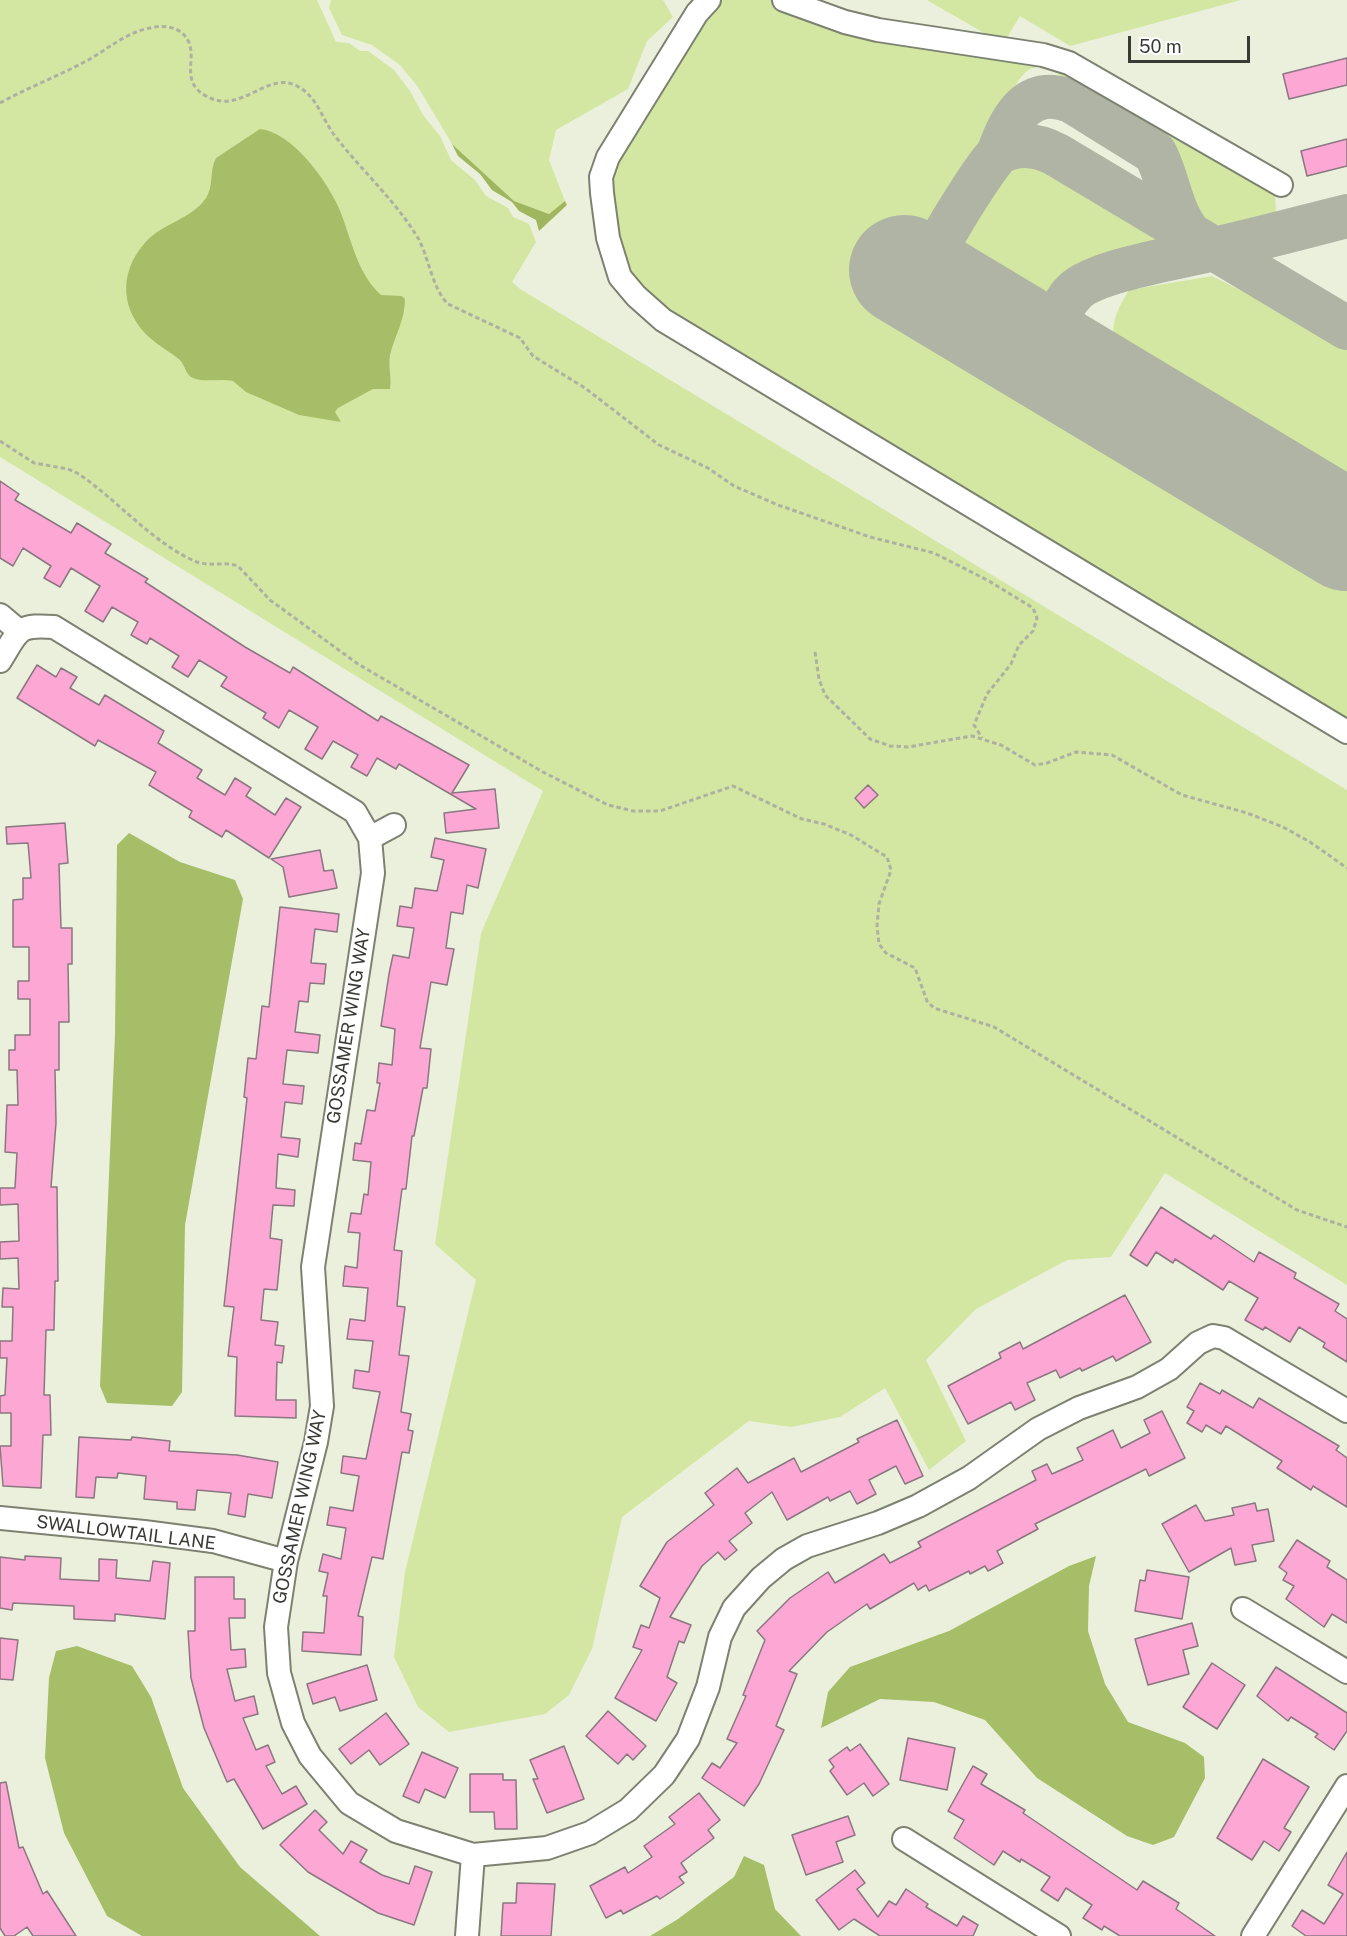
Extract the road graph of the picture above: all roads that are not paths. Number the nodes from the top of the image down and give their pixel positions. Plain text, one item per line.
1 (709, 0) edge
2 (784, 0) edge
3 (1281, 185) dead end
4 (0, 615) edge
5 (19, 631) junction
6 (0, 662) edge
7 (1347, 732) edge
8 (394, 825) dead end
9 (370, 838) junction
10 (1347, 1411) edge
11 (0, 1518) edge
12 (286, 1561) junction
13 (1243, 1609) dead end
14 (1347, 1672) edge
15 (1347, 1786) edge
16 (904, 1839) dead end
17 (473, 1856) junction
18 (467, 1936) edge
19 (1059, 1936) edge
20 (1253, 1936) edge

1 - 7 street
2 - 3 street
4 - 5 street
5 - 6 street
5 - 9 street, GOSSAMER WING WAY
8 - 9 street
9 - 12 street, GOSSAMER WING WAY
10 - 17 street, GOSSAMER WING WAY
11 - 12 street, SWALLOWTAIL LANE
12 - 17 street, GOSSAMER WING WAY
13 - 14 street
15 - 20 street
16 - 19 street
17 - 18 street

